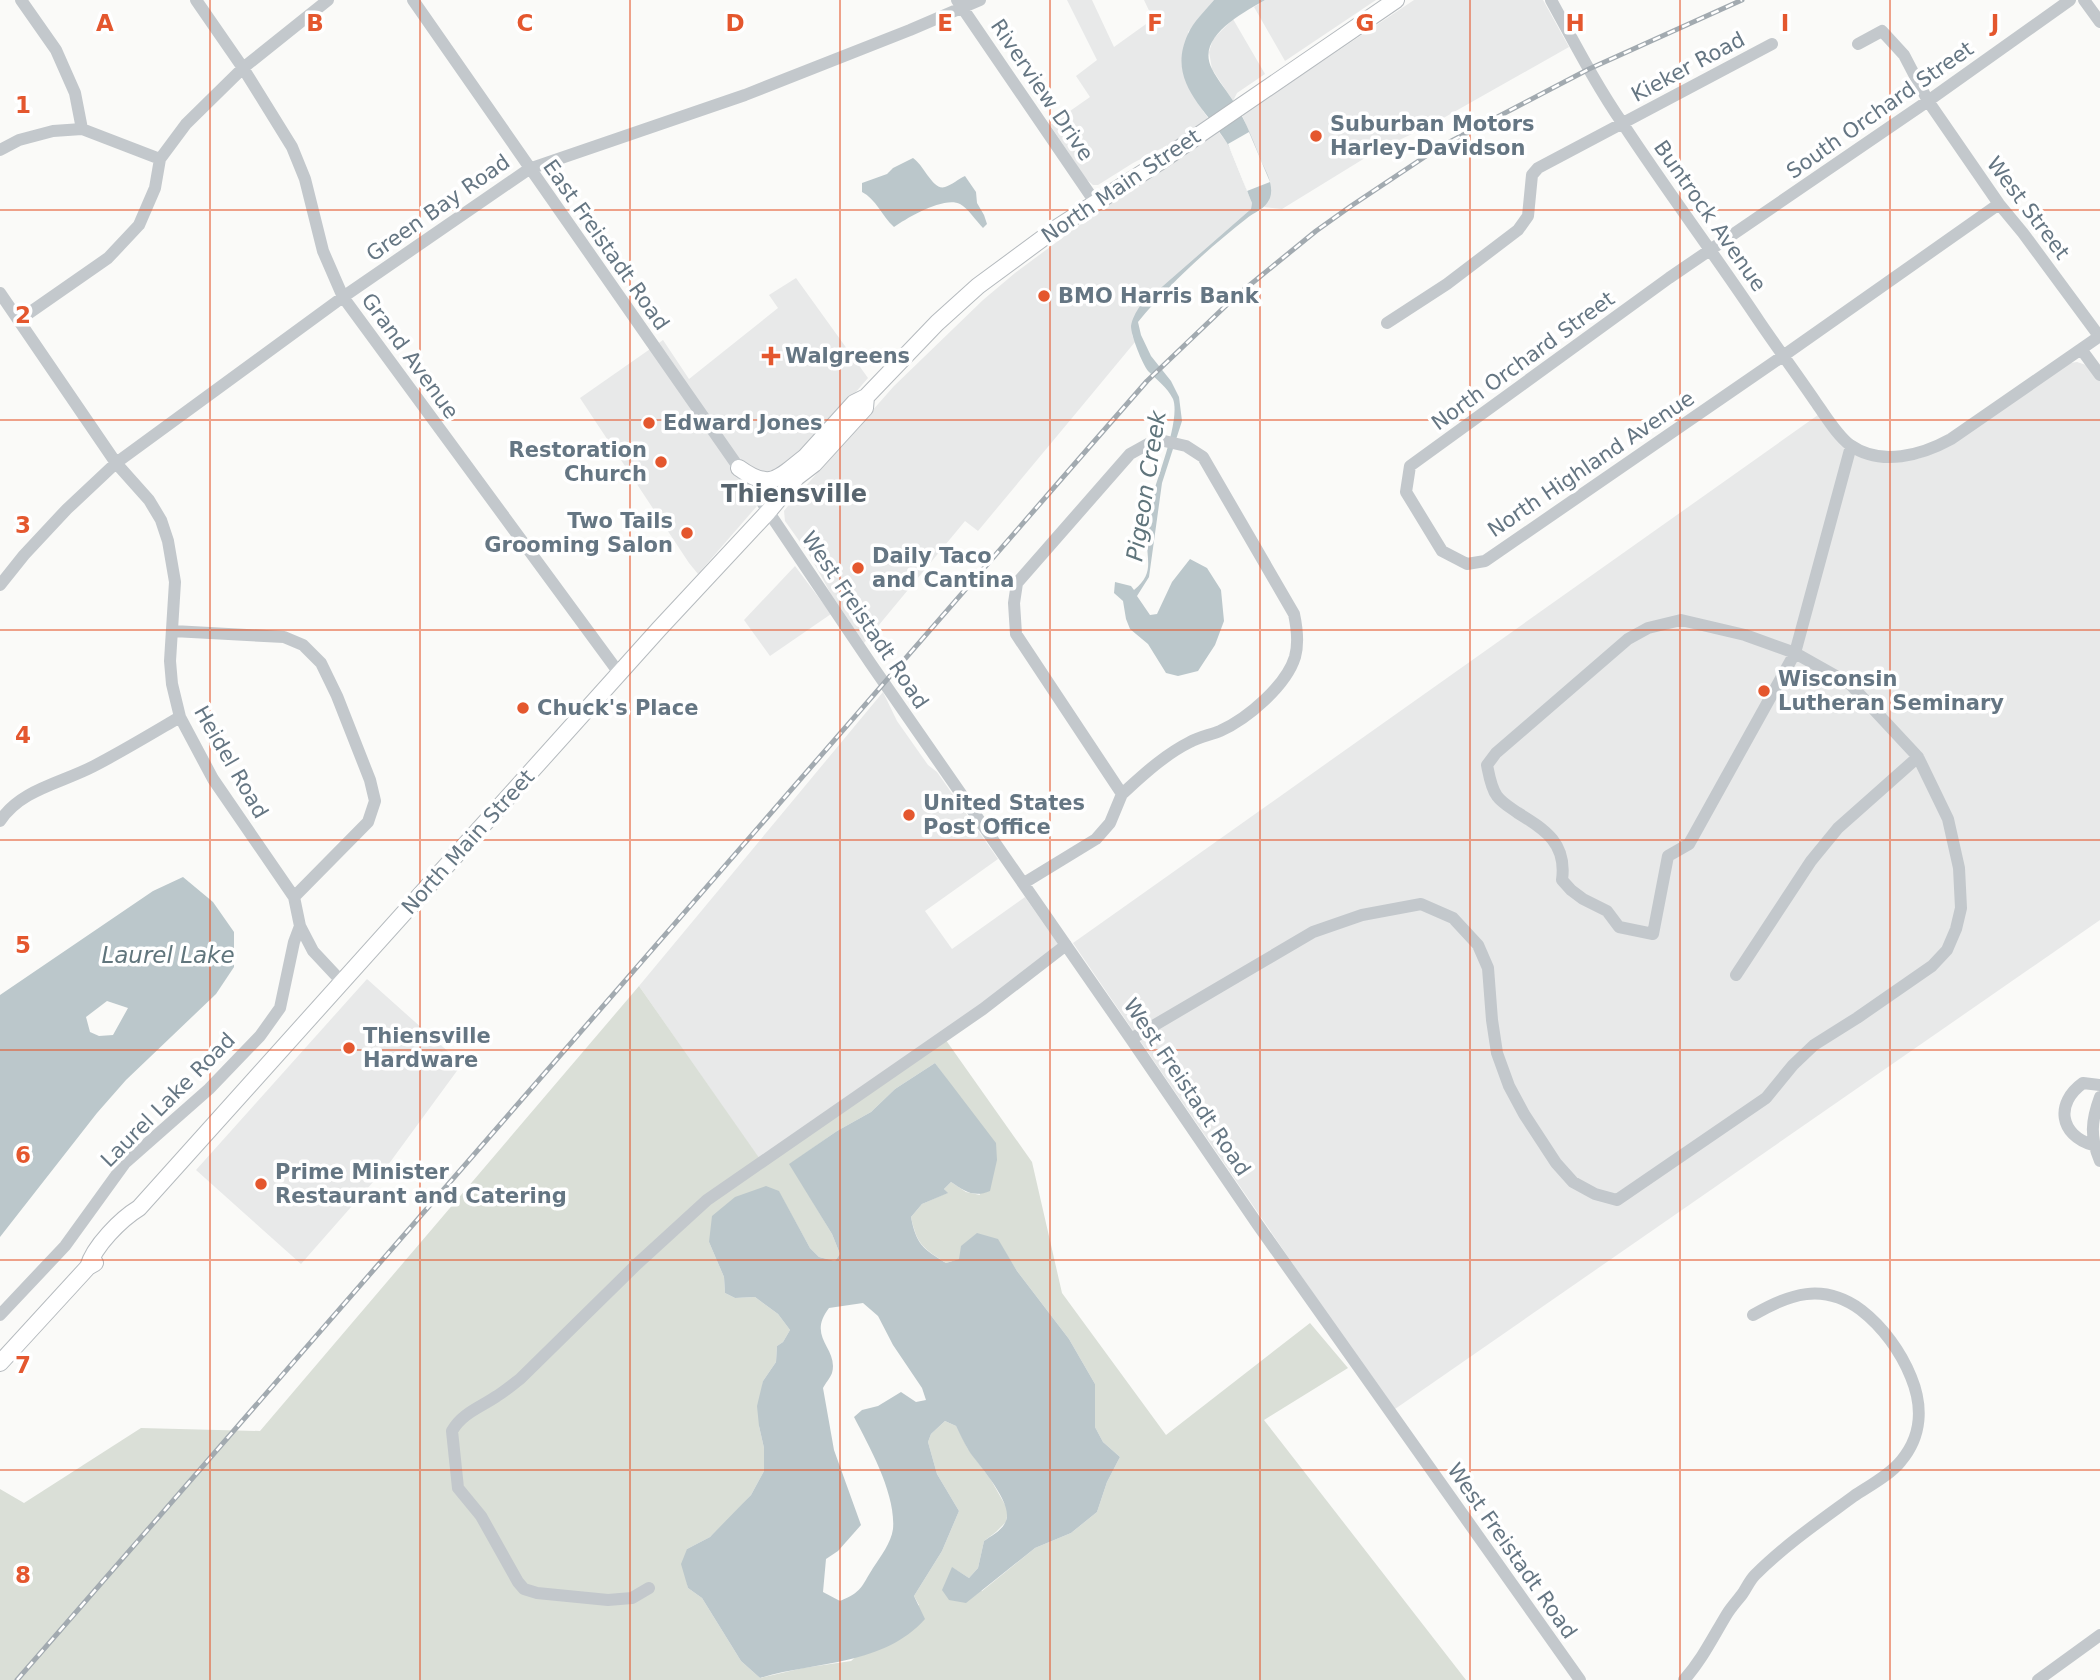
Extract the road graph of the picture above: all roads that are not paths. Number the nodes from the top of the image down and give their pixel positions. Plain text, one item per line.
1 (21, 0) edge
2 (197, 0) edge
3 (328, 0) edge
4 (413, 0) edge
5 (980, 0) edge
6 (1396, 0) edge
7 (1550, 0) edge
8 (2070, 0) edge
9 (2084, 0) edge
10 (960, 4) edge
11 (2100, 22) edge
12 (1772, 44) dead end
13 (1858, 44) dead end
14 (243, 68) junction
15 (1928, 101) junction
16 (1622, 123) junction
17 (82, 129) junction
18 (0, 150) edge
19 (160, 159) junction
20 (529, 169) junction
21 (1095, 202) junction
22 (1999, 204) junction
23 (1712, 250) junction
24 (0, 293) edge
25 (343, 297) junction
26 (19, 320) junction
27 (1387, 323) dead end
28 (2100, 336) edge
29 (2081, 349) junction
30 (1783, 356) junction
31 (2100, 375) edge
32 (866, 397) junction
33 (1851, 446) junction
34 (806, 456) junction
35 (116, 463) junction
36 (738, 468) junction
37 (797, 477) junction
38 (768, 512) junction
39 (1426, 525) joint
40 (0, 585) edge
41 (173, 631) junction
42 (1795, 653) junction
43 (619, 673) junction
44 (180, 717) junction
45 (1918, 757) junction
46 (1122, 794) junction
47 (0, 821) edge
48 (1024, 883) junction
49 (294, 897) junction
50 (300, 926) junction
51 (1066, 945) junction
52 (1736, 975) dead end
53 (342, 982) junction
54 (1131, 1039) junction
55 (2100, 1085) edge
56 (2100, 1097) edge
57 (2093, 1145) junction
58 (2100, 1161) edge
59 (0, 1315) edge
60 (1753, 1315) dead end
61 (0, 1363) edge
62 (649, 1588) dead end
63 (2100, 1635) edge
64 (1580, 1680) edge
65 (1684, 1680) edge
66 (2038, 1680) edge

1 - 17 street
2 - 14 street, Grand Avenue
3 - 14 street
4 - 20 street, East Freistadt Road
5 - 10 street, Green Bay Road
6 - 21 main road, North Main Street
7 - 16 street, Buntrock Avenue
8 - 15 street, South Orchard Street
9 - 11 street
10 - 20 street, Green Bay Road
10 - 21 street, Riverview Drive
12 - 16 street, Kieker Road
13 - 15 street
14 - 19 street
14 - 25 street, Grand Avenue
15 - 22 street, West Street
15 - 23 street, South Orchard Street
16 - 23 street, Buntrock Avenue
16 - 27 street, Kieker Road
17 - 18 street
17 - 19 street
19 - 26 street
20 - 25 street, Green Bay Road
20 - 36 street, East Freistadt Road
21 - 32 main road, North Main Street
22 - 28 street, West Street
22 - 30 street, North Highland Avenue
23 - 30 street, Buntrock Avenue
23 - 39 street, North Orchard Street
24 - 26 street, Heidel Road
25 - 35 street, Green Bay Road
25 - 43 street, Grand Avenue
26 - 35 street, Heidel Road
28 - 29 street
29 - 31 street
29 - 33 street
30 - 33 street, Buntrock Avenue
30 - 39 street, North Highland Avenue
32 - 34 main road, North Main Street
32 - 37 main road, North Main Street
33 - 42 street
34 - 36 main road
34 - 37 main road, North Main Street
35 - 40 street, Green Bay Road
35 - 41 street, Heidel Road
36 - 38 street, East Freistadt Road
37 - 38 main road, North Main Street
38 - 43 main road, North Main Street
38 - 48 street, West Freistadt Road
41 - 44 street, Heidel Road
41 - 49 street
42 - 42 street
42 - 45 street
43 - 53 main road, North Main Street
44 - 47 street
44 - 49 street, Heidel Road
45 - 52 street
45 - 54 street
46 - 46 street
46 - 48 street
48 - 51 street, West Freistadt Road
49 - 50 street, Heidel Road
50 - 53 street, Heidel Road
50 - 59 street, Laurel Lake Road
51 - 54 street, West Freistadt Road
51 - 62 street
53 - 61 main road, North Main Street
54 - 64 street, West Freistadt Road
55 - 57 street
56 - 57 street
57 - 58 street
60 - 65 street
63 - 66 street

